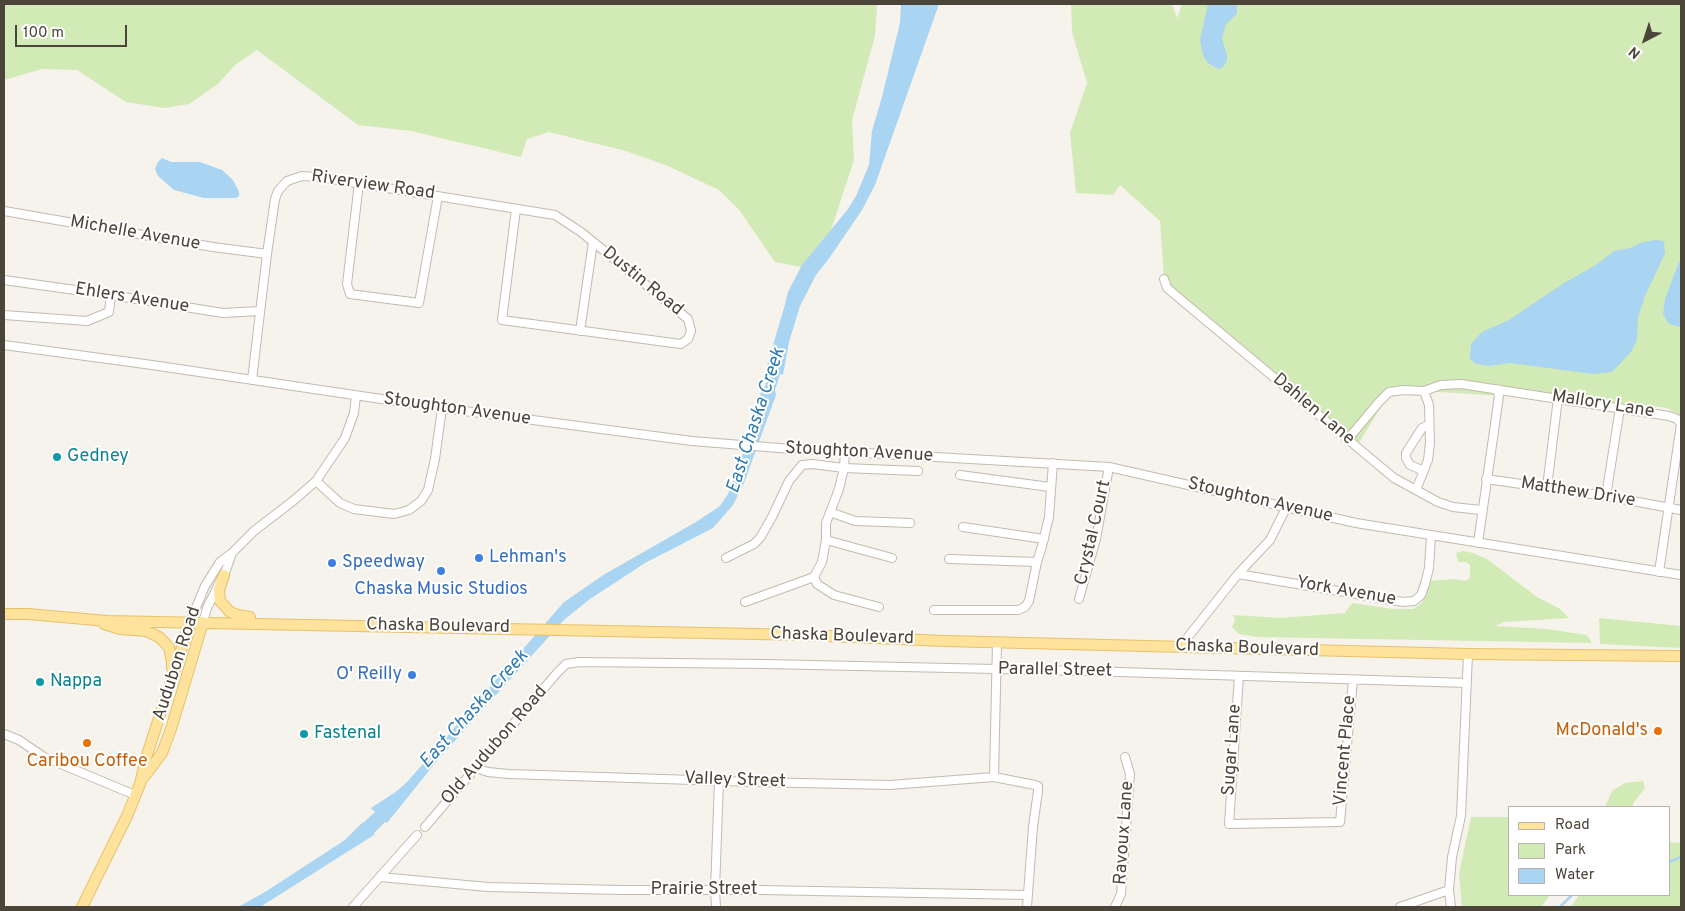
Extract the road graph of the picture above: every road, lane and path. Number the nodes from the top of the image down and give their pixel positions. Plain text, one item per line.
1 (359, 183) junction
2 (438, 196) junction
3 (516, 209) junction
4 (4, 211) edge
5 (593, 242) junction
6 (267, 254) junction
7 (1164, 279) dead end
8 (4, 280) edge
9 (111, 295) junction
10 (260, 312) junction
11 (4, 315) edge
12 (580, 331) junction
13 (4, 345) edge
14 (252, 380) junction
15 (1497, 389) junction
16 (1424, 391) junction
17 (356, 396) junction
18 (1558, 398) junction
19 (442, 408) junction
20 (1620, 408) junction
21 (1429, 425) junction
22 (1348, 439) junction
23 (845, 452) junction
24 (1052, 463) junction
25 (1109, 467) junction
26 (844, 468) junction
27 (918, 471) dead end
28 (1424, 471) junction
29 (960, 475) dead end
30 (1486, 479) junction
31 (316, 481) junction
32 (1050, 487) junction
33 (1547, 487) junction
34 (1416, 490) junction
35 (1606, 496) junction
36 (1286, 508) junction
37 (1669, 508) junction
38 (1481, 510) junction
39 (1681, 510) edge
40 (830, 512) junction
41 (910, 523) dead end
42 (962, 527) dead end
43 (1431, 536) junction
44 (1044, 539) junction
45 (826, 540) junction
46 (1478, 543) junction
47 (232, 553) junction
48 (726, 558) dead end
49 (892, 558) dead end
50 (949, 559) dead end
51 (1036, 562) junction
52 (1658, 572) junction
53 (1238, 574) junction
54 (224, 575) junction
55 (1681, 576) edge
56 (814, 577) junction
57 (1079, 599) dead end
58 (745, 602) dead end
59 (879, 607) dead end
60 (934, 610) dead end
61 (4, 614) edge
62 (86, 619) junction
63 (190, 622) junction
64 (203, 622) junction
65 (288, 623) junction
66 (998, 642) junction
67 (1180, 647) junction
68 (1468, 654) junction
69 (1681, 656) edge
70 (566, 664) joint
71 (997, 670) junction
72 (1239, 676) junction
73 (1353, 680) junction
74 (171, 682) junction
75 (1467, 683) junction
76 (4, 734) edge
77 (1125, 757) dead end
78 (476, 768) junction
79 (994, 777) junction
80 (719, 781) junction
81 (140, 784) junction
82 (135, 795) junction
83 (1340, 822) joint
84 (424, 827) dead end
85 (417, 835) dead end
86 (380, 876) junction
87 (715, 890) junction
88 (1449, 890) junction
89 (1028, 895) junction
90 (82, 907) edge
91 (353, 907) edge
92 (716, 907) edge
93 (1027, 907) edge
94 (1115, 907) edge
95 (1400, 907) edge
96 (1451, 907) edge

1 - 2 street, Riverview Road
1 - 2 street
1 - 6 street, Riverview Road
2 - 3 street, Riverview Road
3 - 5 street, Riverview Road
3 - 12 street
4 - 6 street, Michelle Avenue
5 - 12 street
5 - 12 street, Dustin Road
6 - 10 street, Riverview Road
7 - 22 street, Dahlen Lane
8 - 9 street, Ehlers Avenue
9 - 10 street, Ehlers Avenue
9 - 11 street
10 - 14 street, Riverview Road
13 - 14 street, Stoughton Avenue
14 - 17 street, Stoughton Avenue
15 - 16 street, Mallory Lane
15 - 18 street, Mallory Lane
15 - 30 street
16 - 21 street
16 - 22 street, Mallory Lane
17 - 19 street, Stoughton Avenue
17 - 31 street, Audubon Road
18 - 20 street, Mallory Lane
18 - 33 street
19 - 23 street, Stoughton Avenue
19 - 31 street
20 - 35 street
20 - 37 street, Mallory Lane
21 - 28 street
21 - 28 street
22 - 34 street, Dahlen Lane
23 - 24 street, Stoughton Avenue
23 - 26 street
24 - 25 street, Stoughton Avenue
24 - 32 street
25 - 36 street, Stoughton Avenue
25 - 57 street, Crystal Court
26 - 27 street
26 - 40 street
26 - 48 street
28 - 34 street
29 - 32 street
30 - 33 street, Matthew Drive
30 - 38 street
31 - 47 street, Audubon Road
32 - 44 street
33 - 35 street, Matthew Drive
34 - 38 street, Dahlen Lane
35 - 37 street, Matthew Drive
36 - 43 street, Stoughton Avenue
36 - 53 street
37 - 39 street, Matthew Drive
37 - 52 street
38 - 46 street
40 - 41 street
40 - 45 street
42 - 44 street
43 - 46 street, Stoughton Avenue
43 - 53 street, York Avenue
44 - 51 street
45 - 49 street
45 - 56 street
46 - 52 street, Stoughton Avenue
47 - 54 street, Audubon Road
47 - 63 street, Audubon Road
50 - 51 street
51 - 60 street
52 - 55 street, Stoughton Avenue
53 - 67 street
54 - 64 street, Audubon Road
54 - 65 main road
56 - 58 street
56 - 59 street
61 - 62 main road, Chaska Boulevard
62 - 63 main road, Chaska Boulevard
62 - 74 main road
63 - 64 main road, Chaska Boulevard
63 - 74 main road, Audubon Road
64 - 65 main road, Chaska Boulevard
64 - 81 main road, Audubon Road
65 - 66 main road, Chaska Boulevard
66 - 67 main road, Chaska Boulevard
66 - 71 street
67 - 68 main road, Chaska Boulevard
68 - 69 main road, Chaska Boulevard
68 - 75 street
70 - 71 street, Parallel Street
70 - 78 street, Old Audubon Road
71 - 72 street, Parallel Street
71 - 79 street
72 - 73 street, Parallel Street
72 - 83 street, Sugar Lane
73 - 75 street, Parallel Street
73 - 83 street, Vincent Place
74 - 81 main road, Audubon Road
75 - 88 street
76 - 82 street
77 - 94 street, Ravoux Lane
78 - 80 street, Valley Street
78 - 84 street, Old Audubon Road
79 - 80 street, Valley Street
79 - 89 street, Valley Street
80 - 87 street
81 - 82 main road, Audubon Road
82 - 90 main road, Audubon Road
85 - 86 street
86 - 87 street, Prairie Street
86 - 91 street
87 - 89 street, Prairie Street
87 - 92 street
88 - 95 street
88 - 96 street
89 - 93 street

